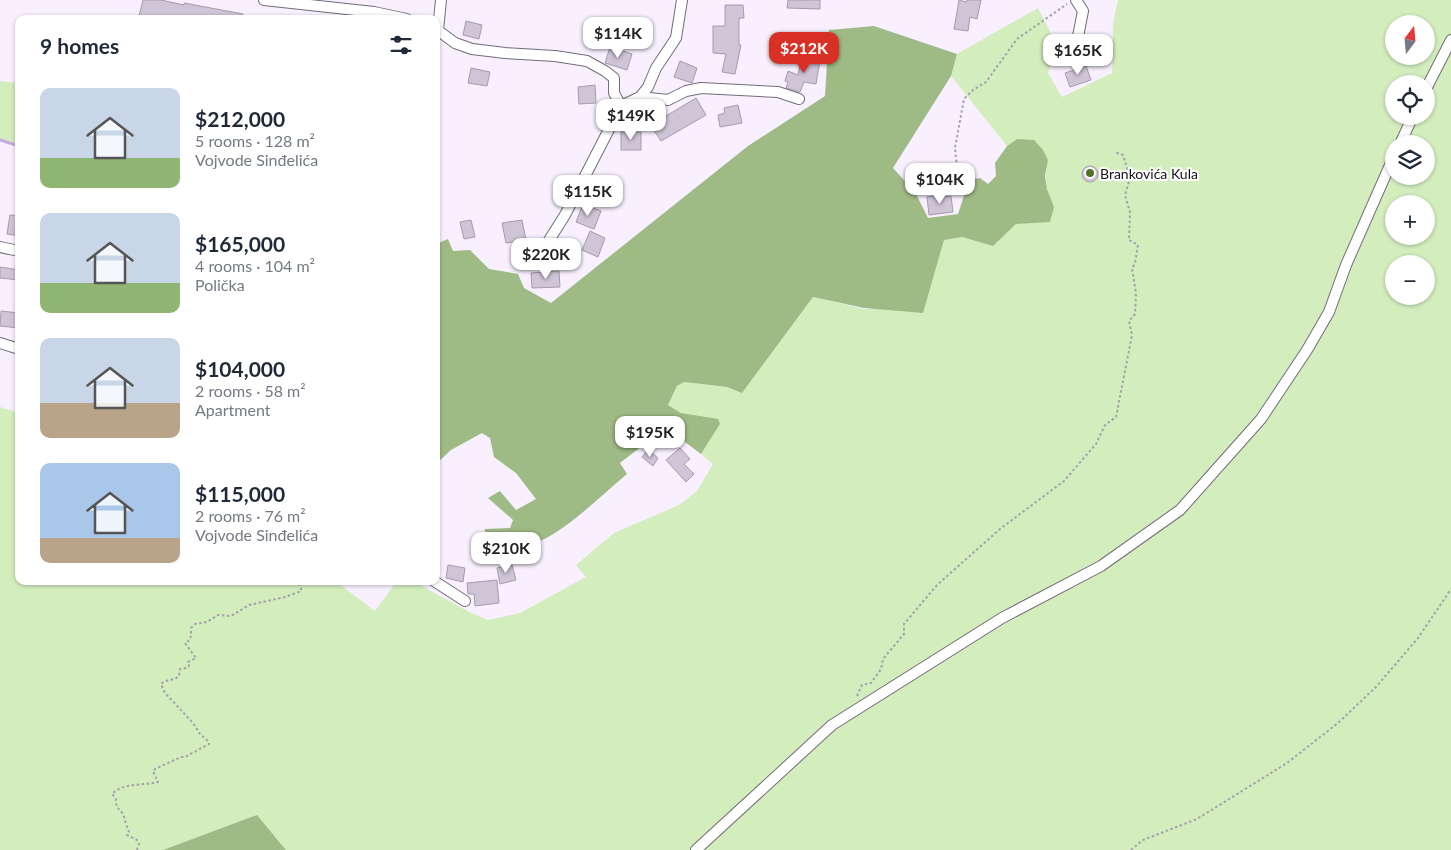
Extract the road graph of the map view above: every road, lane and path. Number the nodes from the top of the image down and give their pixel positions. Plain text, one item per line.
1 (264, 0) edge
2 (441, 0) edge
3 (682, 0) edge
4 (1073, 0) edge
5 (385, 15) edge
6 (439, 15) edge
7 (440, 32) edge
8 (1451, 40) edge
9 (1076, 52) dead end
10 (1433, 75) edge
11 (640, 96) junction
12 (798, 99) dead end
13 (621, 106) junction
14 (1114, 152) dead end
15 (1385, 176) edge
16 (959, 187) dead end
17 (0, 247) edge
18 (15, 249) edge
19 (541, 253) dead end
20 (15, 341) edge
21 (2, 343) edge
22 (15, 348) edge
23 (299, 585) edge
24 (440, 585) edge
25 (1451, 589) edge
26 (464, 600) dead end
27 (854, 700) dead end
28 (137, 850) edge
29 (696, 850) edge
30 (1131, 850) edge

1 - 5 street
2 - 6 street
3 - 11 street
4 - 9 street
4 - 16 path
7 - 13 street
8 - 10 street
11 - 12 street
11 - 13 street
13 - 19 street
14 - 27 path
15 - 29 street
17 - 18 street
20 - 21 street
21 - 22 street
23 - 28 path
24 - 26 street
25 - 30 path

